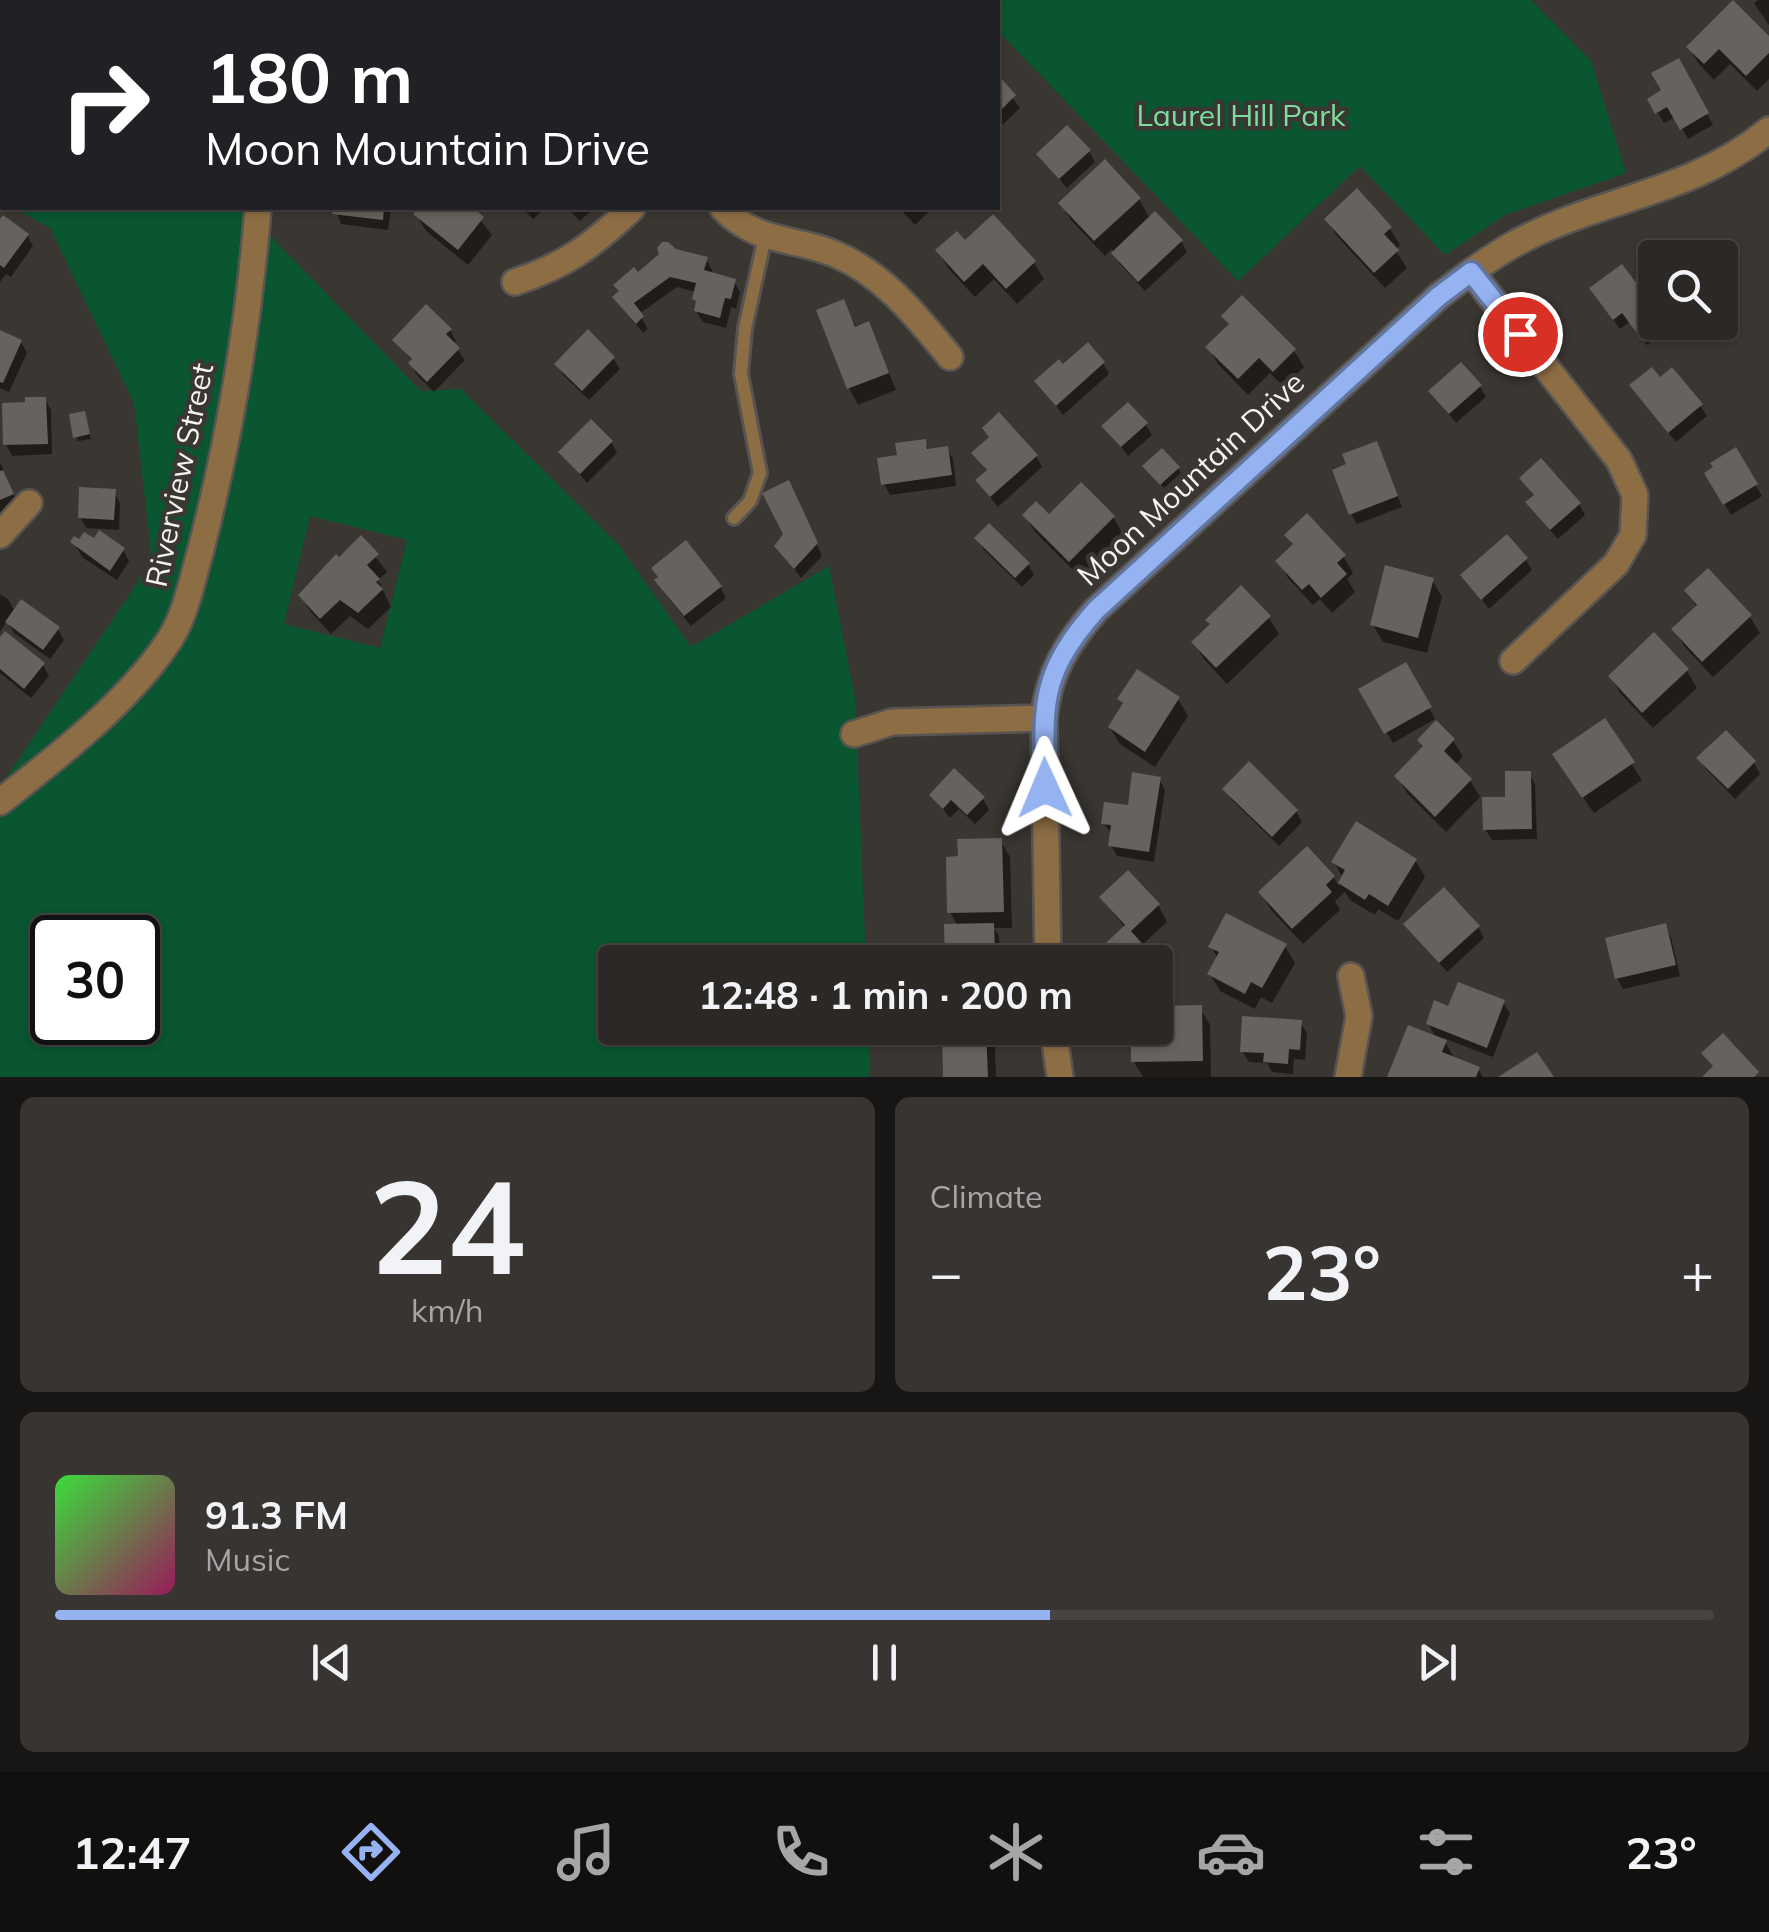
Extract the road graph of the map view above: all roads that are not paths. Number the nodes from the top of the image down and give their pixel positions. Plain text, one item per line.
1 (1769, 130) edge
2 (258, 210) edge
3 (630, 210) edge
4 (724, 210) edge
5 (765, 237) junction
6 (1471, 272) junction
7 (514, 282) dead end
8 (950, 357) dead end
9 (29, 502) dead end
10 (734, 518) dead end
11 (0, 535) edge
12 (1512, 660) dead end
13 (1044, 718) junction
14 (854, 734) dead end
15 (0, 802) edge
16 (1048, 945) edge
17 (1351, 976) dead end
18 (1055, 1045) edge
19 (1060, 1077) edge
20 (1348, 1077) edge

1 - 6 street, Moon Mountain Drive
2 - 15 street, Riverview Street
3 - 7 street
4 - 5 street
5 - 8 street
5 - 10 lane
6 - 12 street
6 - 13 street, Moon Mountain Drive
9 - 11 street
13 - 14 street
13 - 16 street, Moon Mountain Drive
17 - 20 street
18 - 19 street

